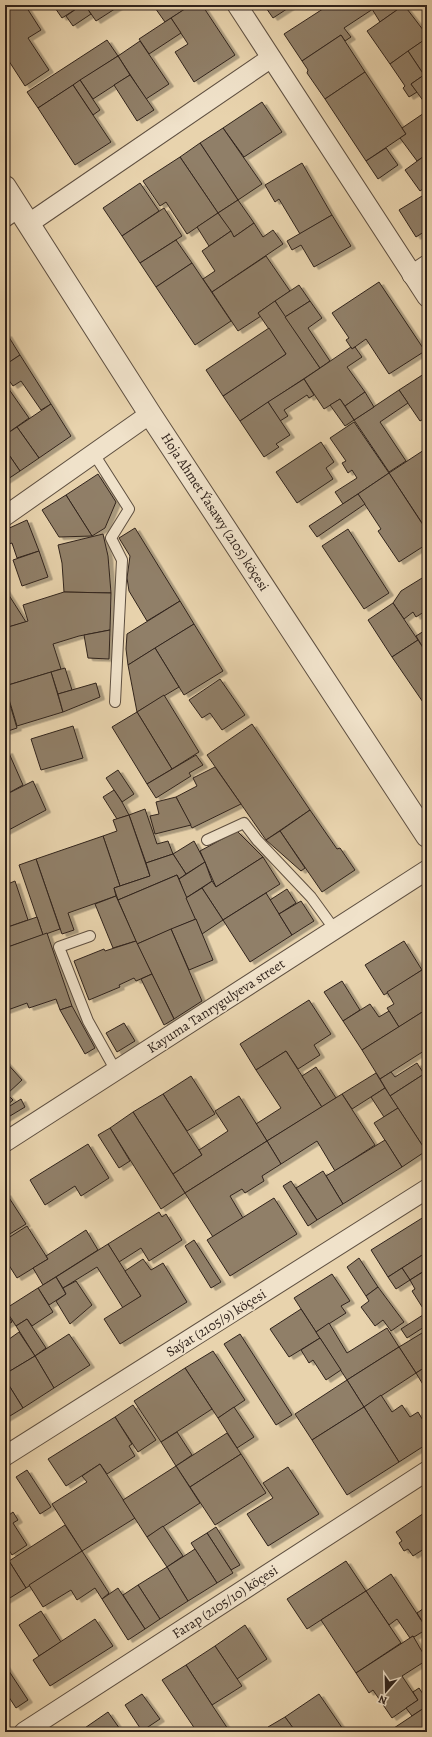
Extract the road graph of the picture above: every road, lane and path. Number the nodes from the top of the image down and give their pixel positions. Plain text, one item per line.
1 (237, 5) edge
2 (271, 58) junction
3 (5, 187) edge
4 (17, 216) edge
5 (420, 270) edge
6 (427, 297) edge
7 (150, 414) junction
8 (94, 454) junction
9 (5, 516) edge
10 (115, 702) dead end
11 (427, 836) edge
12 (207, 840) dead end
13 (427, 870) edge
14 (335, 930) junction
15 (90, 936) dead end
16 (116, 1070) junction
17 (5, 1142) edge
18 (427, 1189) edge
19 (5, 1456) edge
20 (427, 1471) edge
21 (24, 1732) edge

1 - 2 street
2 - 4 street
2 - 5 street
3 - 4 street, Hoja Ahmet Ýasawy (2105) köçesi
4 - 7 street, Hoja Ahmet Ýasawy (2105) köçesi
5 - 6 street
7 - 8 street
7 - 11 street, Hoja Ahmet Ýasawy (2105) köçesi
8 - 9 street
8 - 10 lane
12 - 14 lane
13 - 14 street, Kayuma Tanrygulyeva street
14 - 16 street, Kayuma Tanrygulyeva street
15 - 16 lane
16 - 17 street, Kayuma Tanrygulyeva street
18 - 19 street, Saýat (2105/9) köçesi
20 - 21 street, Farap (2105/10) köçesi

